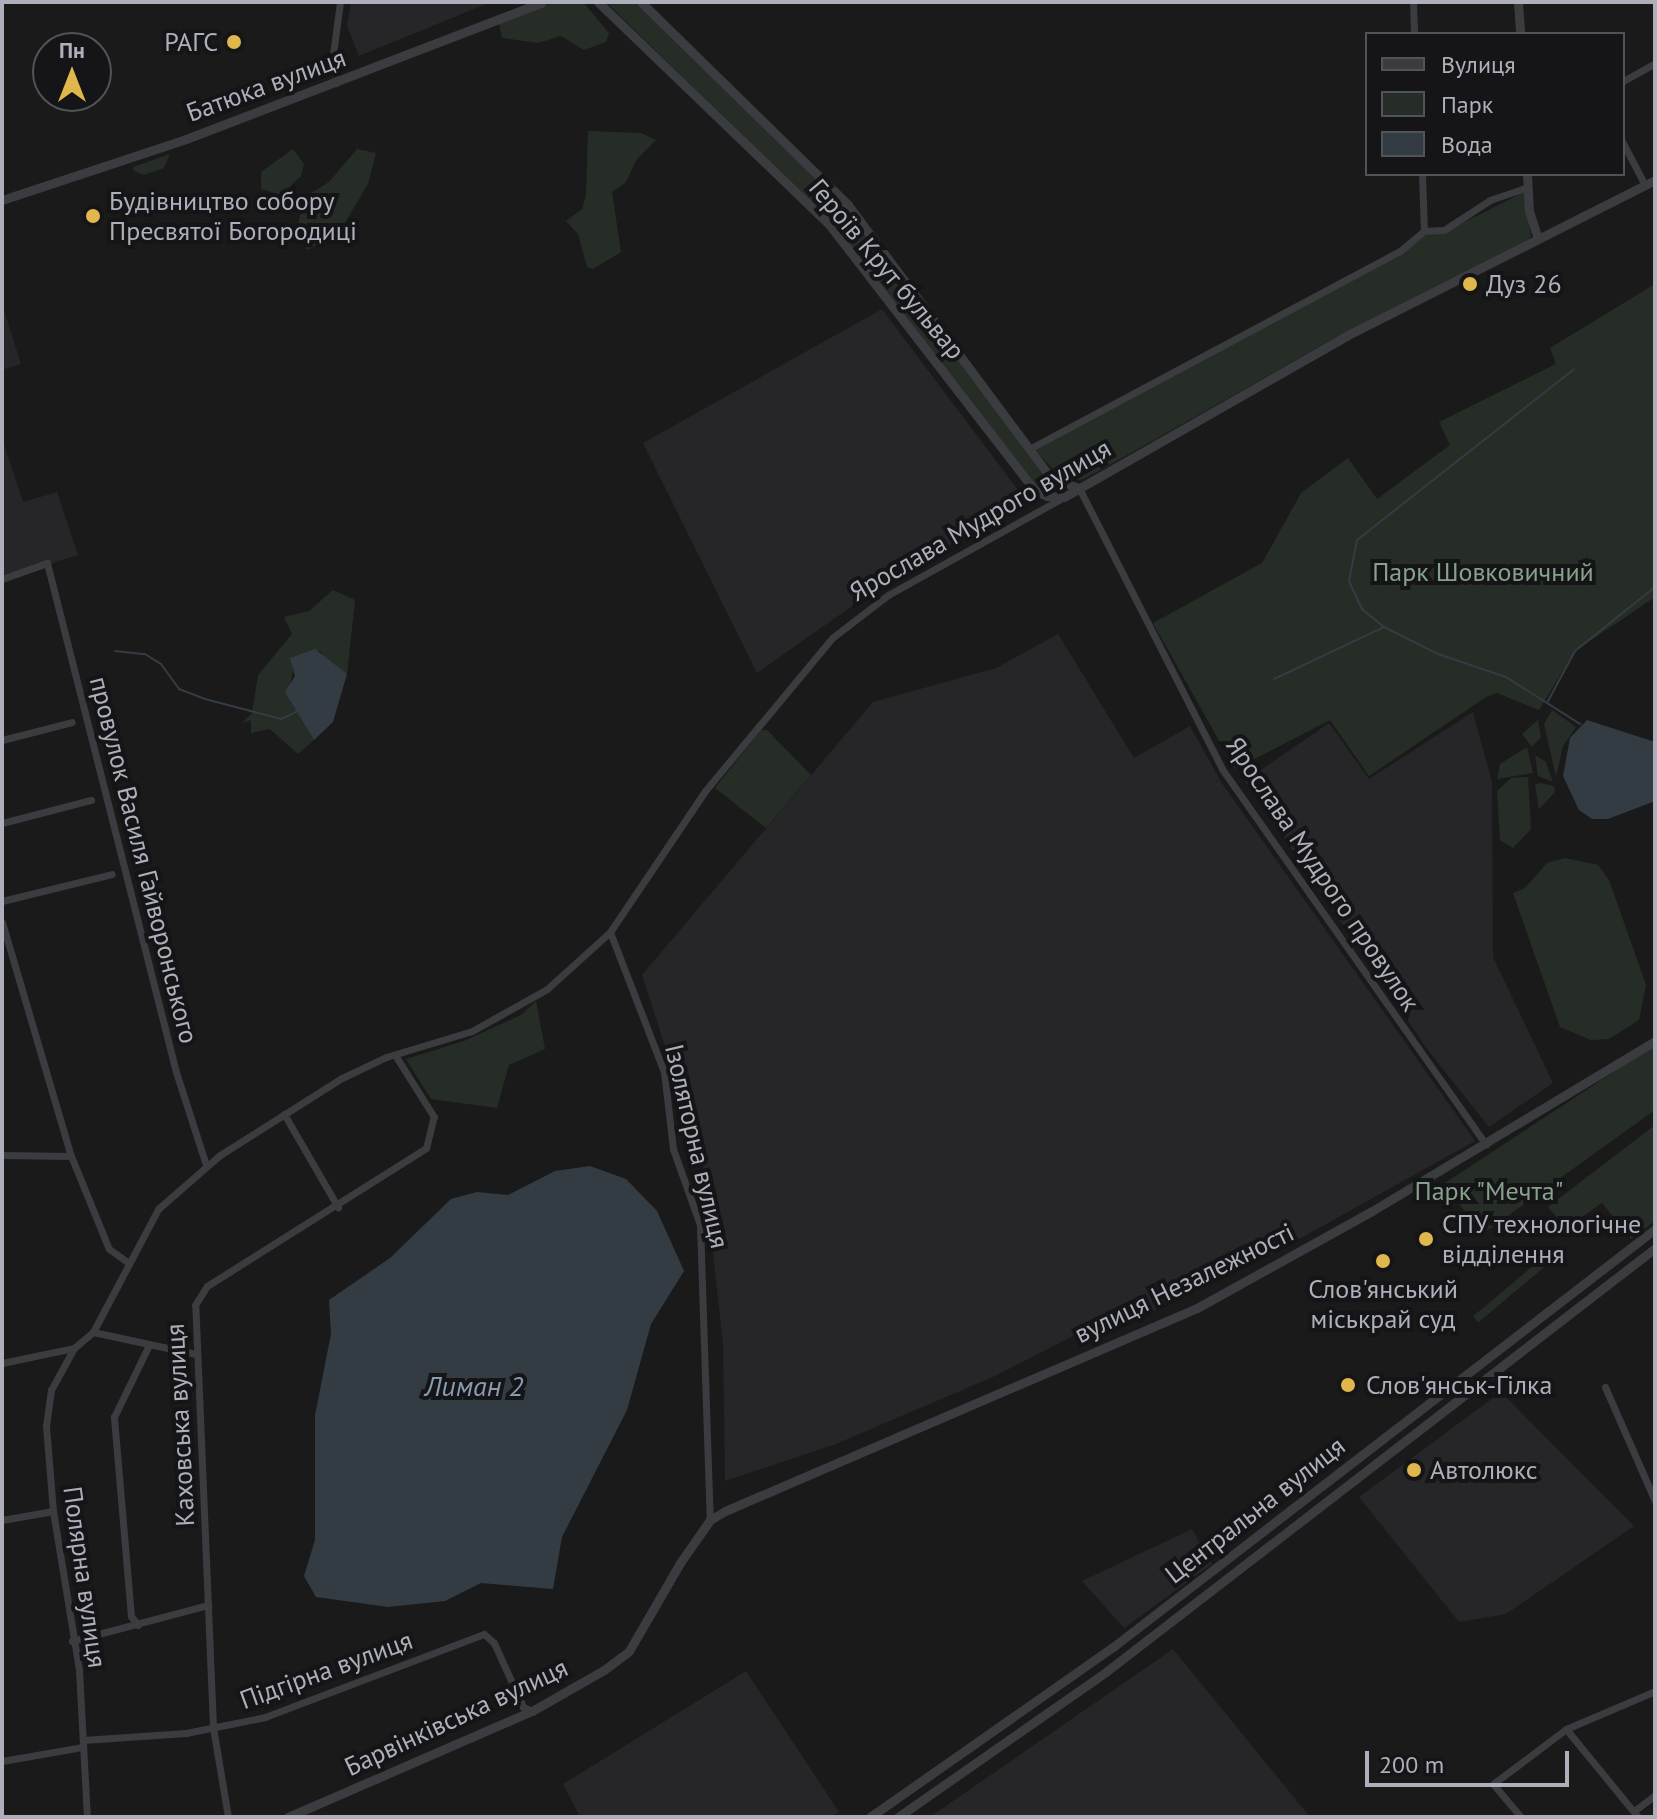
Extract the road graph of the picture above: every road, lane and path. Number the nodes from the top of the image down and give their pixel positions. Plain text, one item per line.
1 (340, 2) edge
2 (542, 2) edge
3 (598, 2) edge
4 (641, 2) edge
5 (1413, 2) edge
6 (1518, 2) edge
7 (1414, 32) edge
8 (1520, 32) edge
9 (1655, 63) edge
10 (1625, 80) edge
11 (336, 84) junction
12 (1625, 147) edge
13 (1422, 176) edge
14 (1527, 176) edge
15 (1655, 180) edge
16 (1645, 185) junction
17 (1528, 187) junction
18 (2, 200) edge
19 (1424, 231) junction
20 (1538, 239) junction
21 (1029, 449) junction
22 (1079, 488) junction
23 (1064, 497) junction
24 (2, 579) edge
25 (72, 722) dead end
26 (2, 740) edge
27 (91, 800) dead end
28 (2, 823) edge
29 (112, 874) dead end
30 (2, 901) edge
31 (2, 922) edge
32 (610, 932) junction
33 (1655, 1041) edge
34 (395, 1055) junction
35 (284, 1114) junction
36 (1486, 1145) junction
37 (2, 1155) edge
38 (71, 1156) junction
39 (206, 1165) junction
40 (338, 1207) junction
41 (1655, 1229) edge
42 (1655, 1248) edge
43 (129, 1263) junction
44 (93, 1332) junction
45 (149, 1345) junction
46 (74, 1348) junction
47 (196, 1354) junction
48 (2, 1363) edge
49 (1605, 1387) dead end
50 (1655, 1501) edge
51 (53, 1511) junction
52 (2, 1520) edge
53 (710, 1520) junction
54 (208, 1605) junction
55 (138, 1625) junction
56 (72, 1641) junction
57 (1655, 1691) edge
58 (532, 1711) junction
59 (213, 1727) junction
60 (1566, 1729) junction
61 (83, 1743) junction
62 (2, 1761) edge
63 (1655, 1795) edge
64 (1636, 1814) edge
65 (873, 1816) edge
66 (87, 1817) edge
67 (228, 1817) edge
68 (288, 1817) edge
69 (898, 1817) edge
70 (1521, 1817) edge

1 - 11 street
2 - 11 street, Батюка вулиця
3 - 23 street, Героїв Крут бульвар
4 - 21 street, Героїв Крут бульвар
5 - 7 street
6 - 8 street
9 - 10 street
11 - 18 street, Батюка вулиця
12 - 16 street
13 - 19 street
14 - 17 street
15 - 16 street, Ярослава Мудрого вулиця
16 - 20 street, Ярослава Мудрого вулиця
17 - 19 street
17 - 20 street
19 - 21 street
20 - 22 street, Ярослава Мудрого вулиця
21 - 22 street, Героїв Крут бульвар
22 - 23 street, Ярослава Мудрого вулиця
22 - 36 street, Ярослава Мудрого провулок
23 - 32 street, Ярослава Мудрого вулиця
24 - 39 street, провулок Василя Гайворонського
25 - 26 street
27 - 28 street
29 - 30 street
31 - 38 street
32 - 34 street, Ярослава Мудрого вулиця
32 - 53 street, Ізоляторна вулиця
33 - 36 street, вулиця Незалежності
34 - 35 street, Ярослава Мудрого вулиця
34 - 40 street, Каховська вулиця
35 - 39 street, Ярослава Мудрого вулиця
35 - 40 street
36 - 53 street, вулиця Незалежності
37 - 38 street
38 - 43 street
39 - 43 street, Ярослава Мудрого вулиця
40 - 47 street, Каховська вулиця
41 - 65 street, Центральна вулиця
42 - 69 street, Центральна вулиця
43 - 44 street, Ярослава Мудрого вулиця
44 - 45 street
44 - 46 street, Ярослава Мудрого вулиця
45 - 47 street
45 - 55 street
46 - 48 street, Ярослава Мудрого вулиця
46 - 51 street, Полярна вулиця
47 - 54 street, Каховська вулиця
49 - 50 street
51 - 52 street
51 - 56 street, Полярна вулиця
53 - 58 street, Барвінківська вулиця
54 - 55 street
54 - 59 street, Каховська вулиця
55 - 56 street
56 - 61 street, Полярна вулиця
57 - 60 street
58 - 59 street, Підгірна вулиця
58 - 68 street, Барвінківська вулиця
59 - 61 street, Підгірна вулиця
59 - 67 street, Каховська вулиця
60 - 64 street
60 - 70 street
61 - 62 street, Підгірна вулиця
61 - 66 street, Полярна вулиця
63 - 64 street

